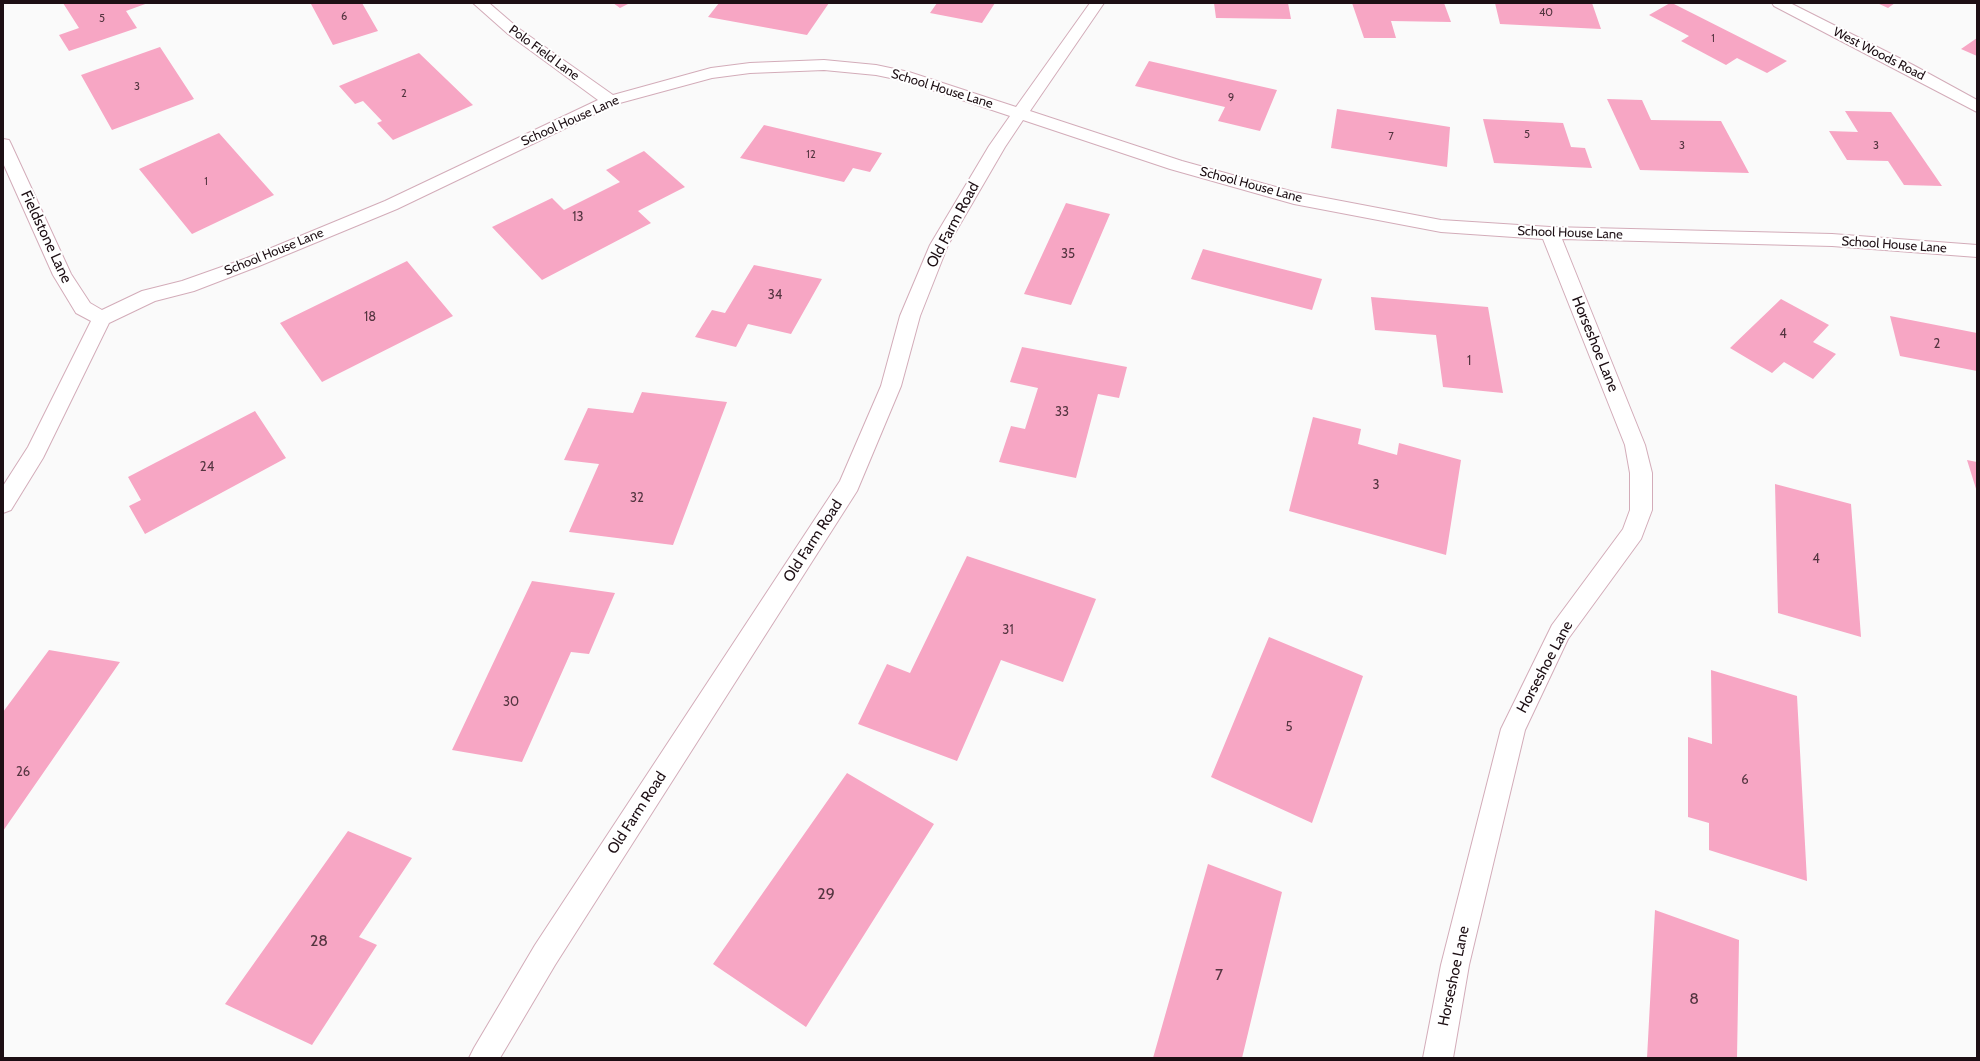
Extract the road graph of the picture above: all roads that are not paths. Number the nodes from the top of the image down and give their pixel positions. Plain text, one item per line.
1 (480, 3) edge
2 (1097, 3) edge
3 (1779, 3) edge
4 (610, 101) junction
5 (1977, 107) edge
6 (1022, 113) junction
7 (3, 144) edge
8 (1550, 233) junction
9 (1977, 251) edge
10 (102, 318) junction
11 (3, 504) edge
12 (484, 1058) edge
13 (1438, 1058) edge

1 - 4 street, Polo Field Lane
2 - 6 street, Old Farm Road
3 - 5 street, West Woods Road
4 - 6 street, School House Lane
4 - 10 street, School House Lane
6 - 8 street, School House Lane
6 - 12 street, Old Farm Road
7 - 10 street, Fieldstone Lane
8 - 9 street, School House Lane
8 - 13 street, Horseshoe Lane
10 - 11 street

